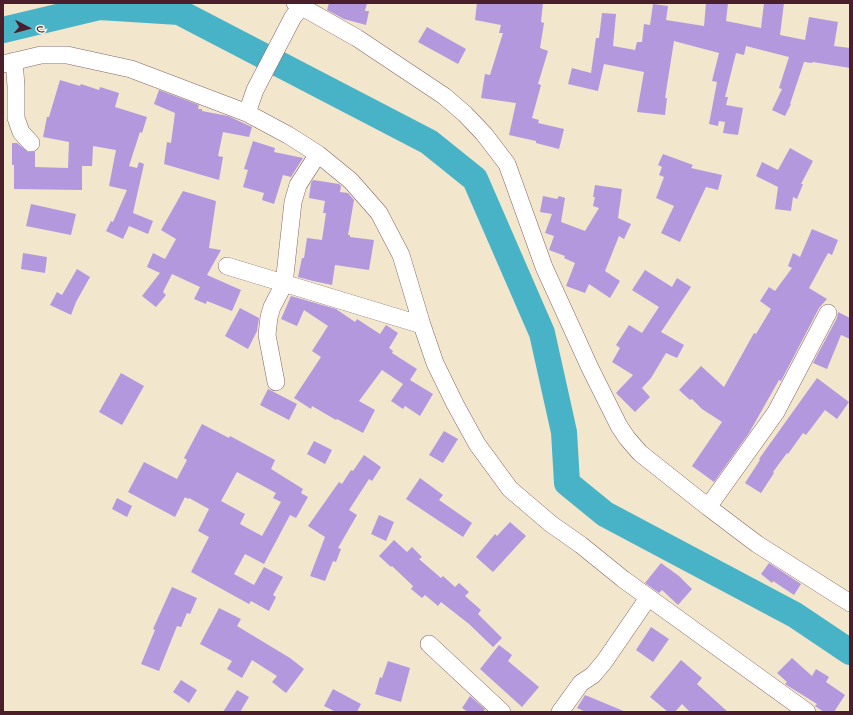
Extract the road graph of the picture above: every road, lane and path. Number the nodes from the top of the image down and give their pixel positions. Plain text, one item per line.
1 (296, 9) edge
2 (8, 63) edge
3 (247, 113) junction
4 (31, 143) dead end
5 (318, 154) junction
6 (227, 266) dead end
7 (284, 284) junction
8 (828, 313) dead end
9 (422, 325) junction
10 (276, 382) dead end
11 (708, 507) junction
12 (648, 598) junction
13 (850, 603) edge
14 (429, 644) dead end
15 (502, 712) edge
16 (560, 712) edge
17 (807, 712) edge

1 - 3 street
1 - 11 street
2 - 3 street
2 - 4 street
3 - 5 street
5 - 7 street
5 - 9 street
6 - 7 street
7 - 9 street
7 - 10 street
8 - 11 street
9 - 12 street
11 - 13 street
12 - 16 street
12 - 17 street
14 - 15 street

